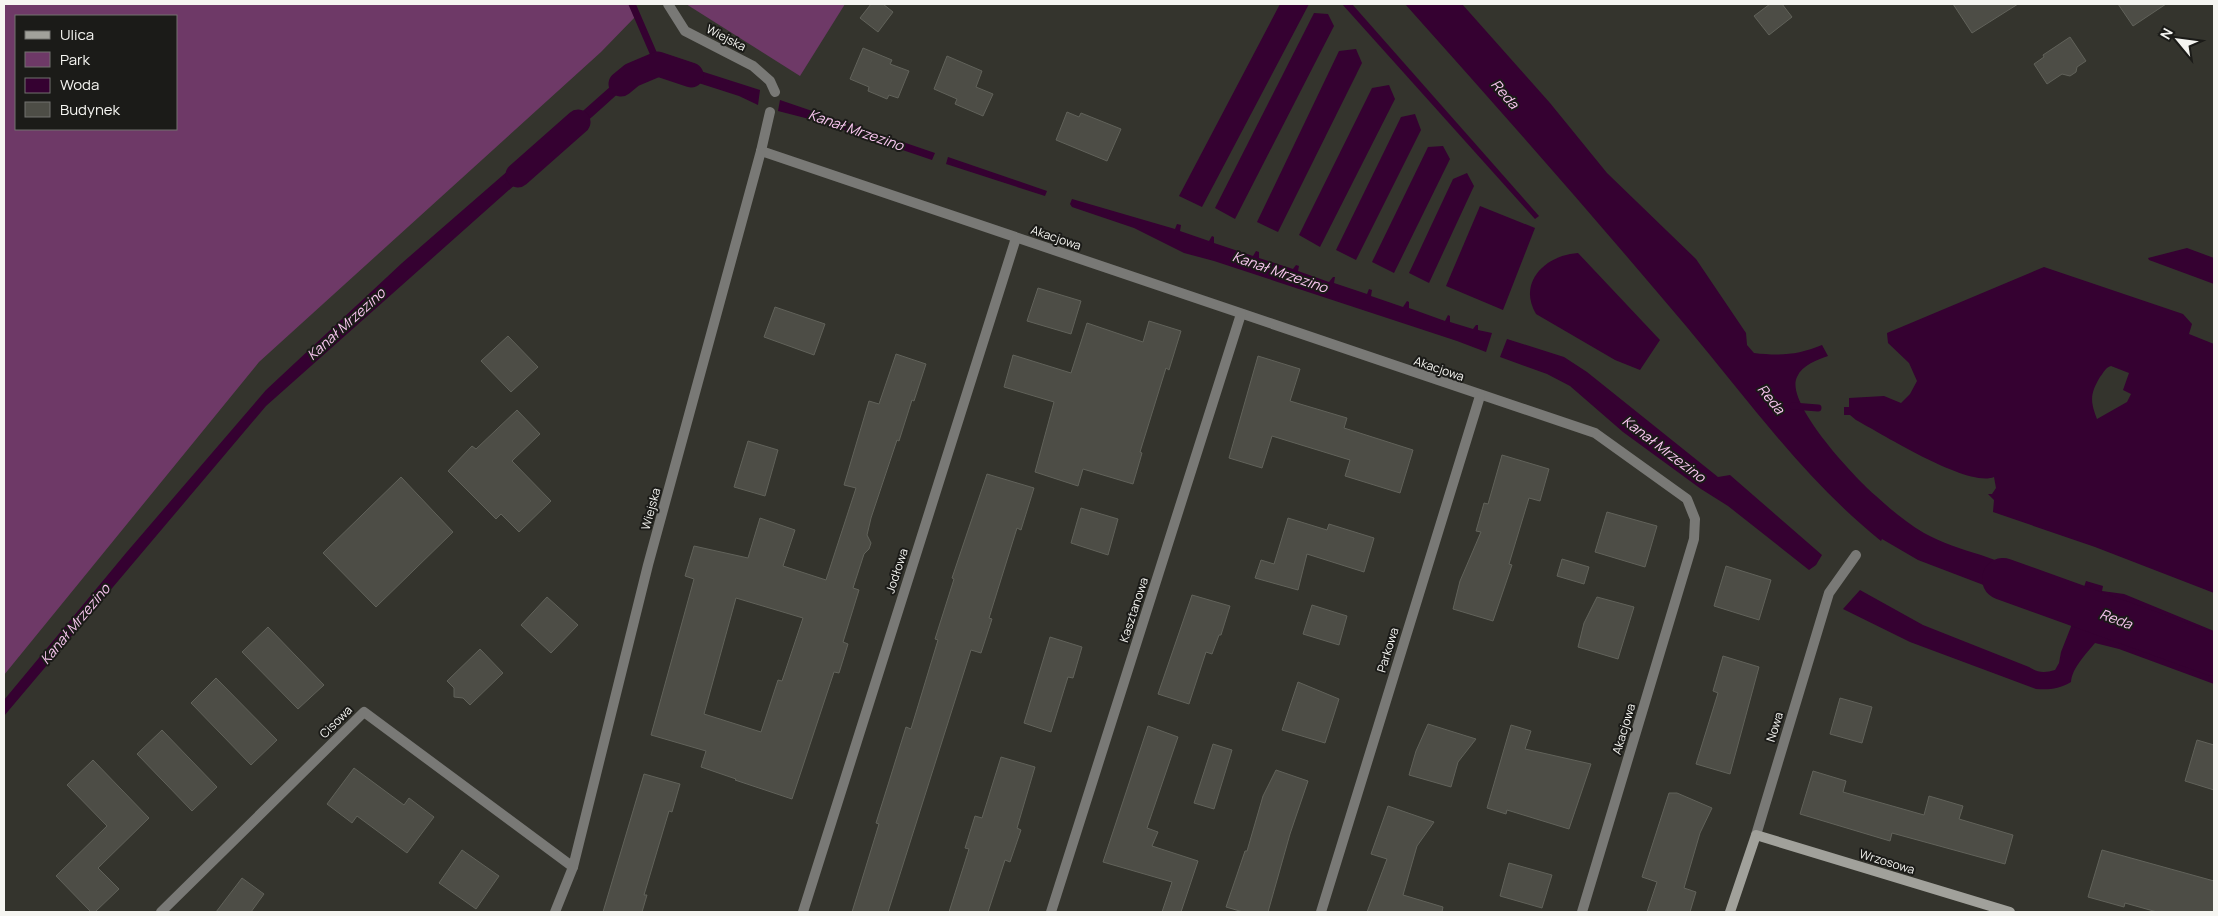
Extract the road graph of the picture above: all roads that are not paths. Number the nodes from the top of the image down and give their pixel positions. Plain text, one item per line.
1 (668, 4) edge
2 (776, 92) dead end
3 (770, 112) dead end
4 (761, 151) junction
5 (1016, 238) junction
6 (1242, 314) junction
7 (1480, 396) junction
8 (1856, 555) dead end
9 (1756, 835) junction
10 (573, 867) junction
11 (2005, 911) edge
12 (161, 912) edge
13 (555, 912) edge
14 (803, 912) edge
15 (1051, 912) edge
16 (1320, 912) edge
17 (1582, 912) edge
18 (1730, 912) edge

1 - 2 street, Wiejska
3 - 4 street, Wiejska
4 - 5 street, Akacjowa
4 - 10 street, Wiejska
5 - 6 street, Akacjowa
5 - 14 street, Jodłowa
6 - 7 street, Akacjowa
6 - 15 street, Kasztanowa
7 - 16 street, Parkowa
7 - 17 street, Akacjowa
8 - 9 street, Nowa
9 - 11 street, Wrzosowa
9 - 18 street, Nowa
10 - 12 street, Cisowa
10 - 13 street, Wiejska

